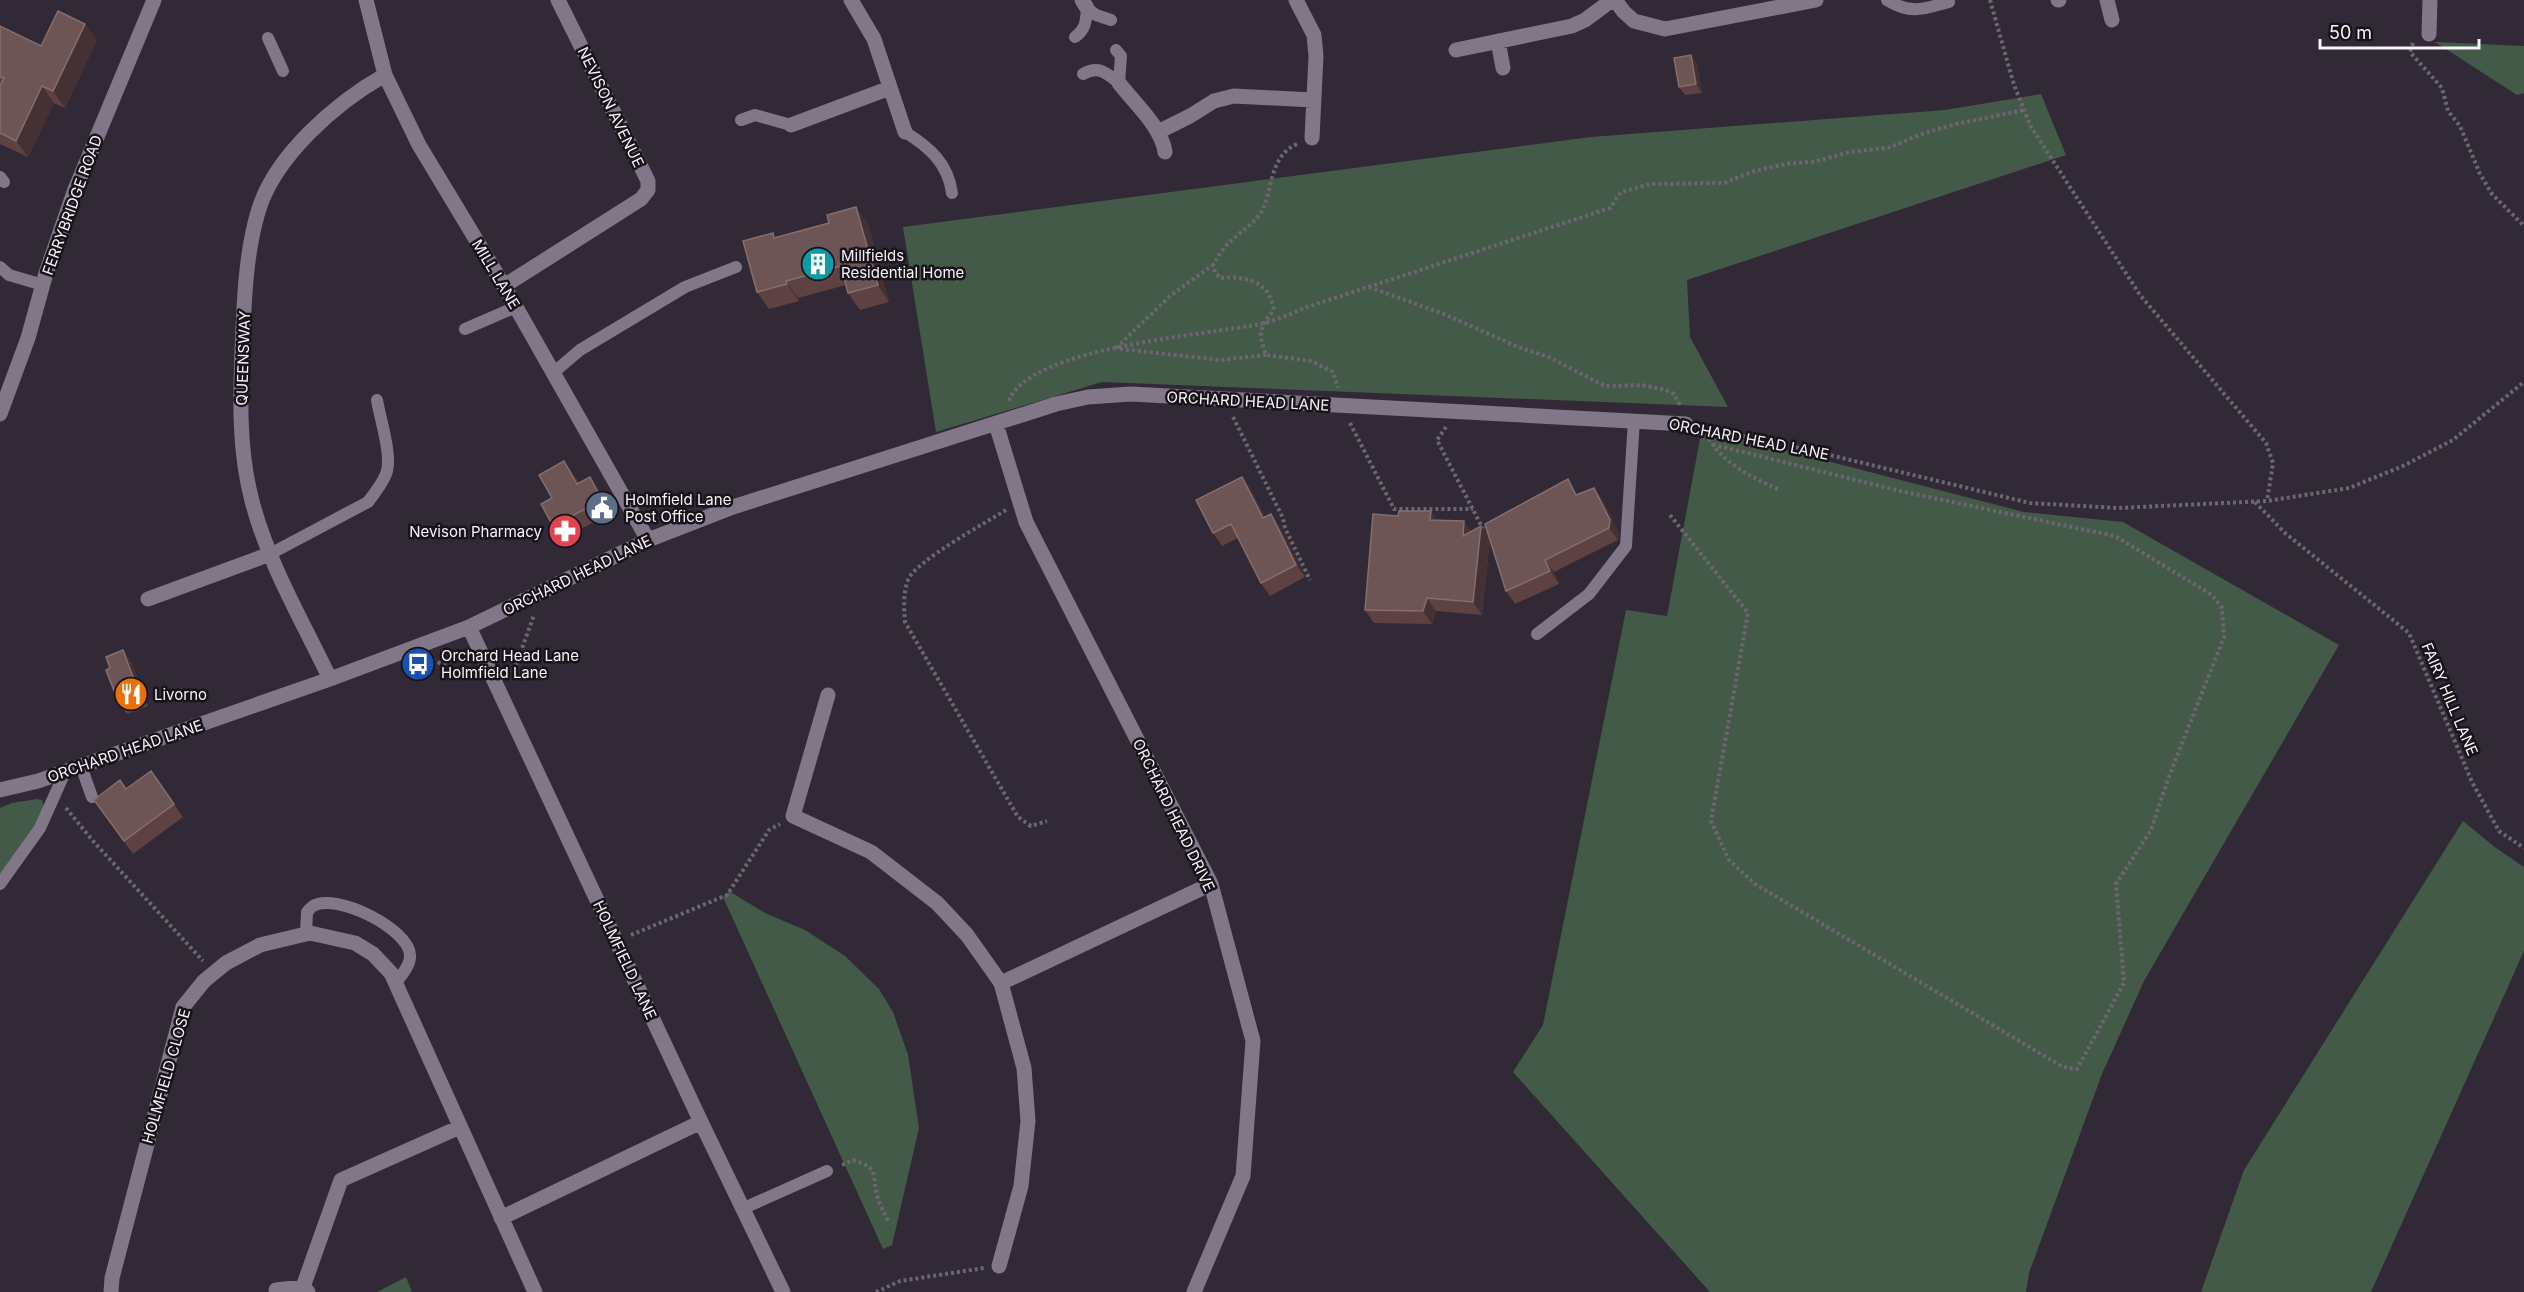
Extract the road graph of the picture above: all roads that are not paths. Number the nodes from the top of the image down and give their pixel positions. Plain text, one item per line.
1 (154, 0) edge
2 (366, 0) edge
3 (558, 0) edge
4 (851, 0) edge
5 (1296, 0) edge
6 (1614, 0) edge
7 (1816, 0) edge
8 (1887, 0) edge
9 (2106, 0) edge
10 (2430, 0) edge
11 (1950, 2) dead end
12 (1084, 4) edge
13 (1111, 20) dead end
14 (2112, 20) dead end
15 (2429, 34) road end
16 (1075, 37) dead end
17 (268, 38) dead end
18 (1498, 41) junction
19 (1116, 50) dead end
20 (1456, 50) dead end
21 (1503, 68) dead end
22 (283, 71) dead end
23 (1083, 74) dead end
24 (386, 75) junction
25 (1119, 83) junction
26 (891, 88) junction
27 (1313, 100) junction
28 (741, 120) dead end
29 (791, 125) joint
30 (905, 132) joint
31 (1158, 132) junction
32 (1312, 138) road end
33 (1165, 152) dead end
34 (951, 193) dead end
35 (0, 267) edge
36 (736, 267) dead end
37 (43, 285) junction
38 (504, 286) junction
39 (516, 307) junction
40 (465, 329) dead end
41 (553, 373) junction
42 (377, 400) dead end
43 (0, 414) edge
44 (1634, 420) junction
45 (1003, 422) junction
46 (1686, 424) road end
47 (648, 540) junction
48 (270, 554) junction
49 (148, 599) dead end
50 (470, 627) junction
51 (1537, 634) dead end
52 (330, 680) junction
53 (828, 695) dead end
54 (81, 766) junction
55 (65, 771) junction
56 (0, 790) edge
57 (92, 797) dead end
58 (0, 884) edge
59 (1211, 884) junction
60 (306, 934) junction
61 (1001, 983) junction
62 (395, 984) junction
63 (701, 1122) junction
64 (460, 1127) junction
65 (827, 1172) road end
66 (744, 1208) junction
67 (501, 1218) junction
68 (999, 1266) road end
69 (305, 1289) edge
70 (276, 1290) dead end
71 (111, 1292) edge
72 (534, 1292) edge
73 (783, 1292) edge
74 (1194, 1292) edge

1 - 37 street, FERRYBRIDGE ROAD
2 - 24 street, MILL LANE
3 - 38 street, NEVISON AVENUE
4 - 26 street
5 - 27 street
6 - 7 street
6 - 18 street
8 - 11 lane
9 - 14 street
10 - 15 street
12 - 13 lane
12 - 16 lane
17 - 22 lane
18 - 20 street
18 - 21 street
19 - 25 lane
23 - 25 lane
24 - 38 street, MILL LANE
24 - 48 street, QUEENSWAY
25 - 31 street
26 - 29 street
26 - 30 street
27 - 31 street
27 - 32 street
28 - 29 lane
30 - 34 lane
31 - 33 street
35 - 37 lane
36 - 41 lane
37 - 43 street, FERRYBRIDGE ROAD
38 - 39 street, MILL LANE
39 - 40 lane
39 - 41 street, MILL LANE
41 - 47 street, MILL LANE
42 - 48 lane
44 - 45 street, ORCHARD HEAD LANE
44 - 46 street, ORCHARD HEAD LANE
44 - 51 lane
45 - 47 street, ORCHARD HEAD LANE
45 - 59 street, ORCHARD HEAD DRIVE
47 - 50 street, ORCHARD HEAD LANE
48 - 49 street
48 - 52 street, QUEENSWAY
50 - 52 street, ORCHARD HEAD LANE
50 - 63 street, HOLMFIELD LANE
52 - 54 street, ORCHARD HEAD LANE
53 - 61 street
54 - 55 street, ORCHARD HEAD LANE
54 - 57 lane
55 - 56 street, ORCHARD HEAD LANE
55 - 58 lane
59 - 61 street
59 - 74 street, ORCHARD HEAD DRIVE
60 - 62 street, HOLMFIELD CLOSE
60 - 62 lane
60 - 71 street, HOLMFIELD CLOSE
61 - 68 street
62 - 64 street, HOLMFIELD CLOSE
63 - 66 street, HOLMFIELD LANE
63 - 67 street
64 - 67 street, HOLMFIELD CLOSE
64 - 69 street
65 - 66 lane
66 - 73 street, HOLMFIELD LANE
67 - 72 street, HOLMFIELD CLOSE
69 - 70 street

